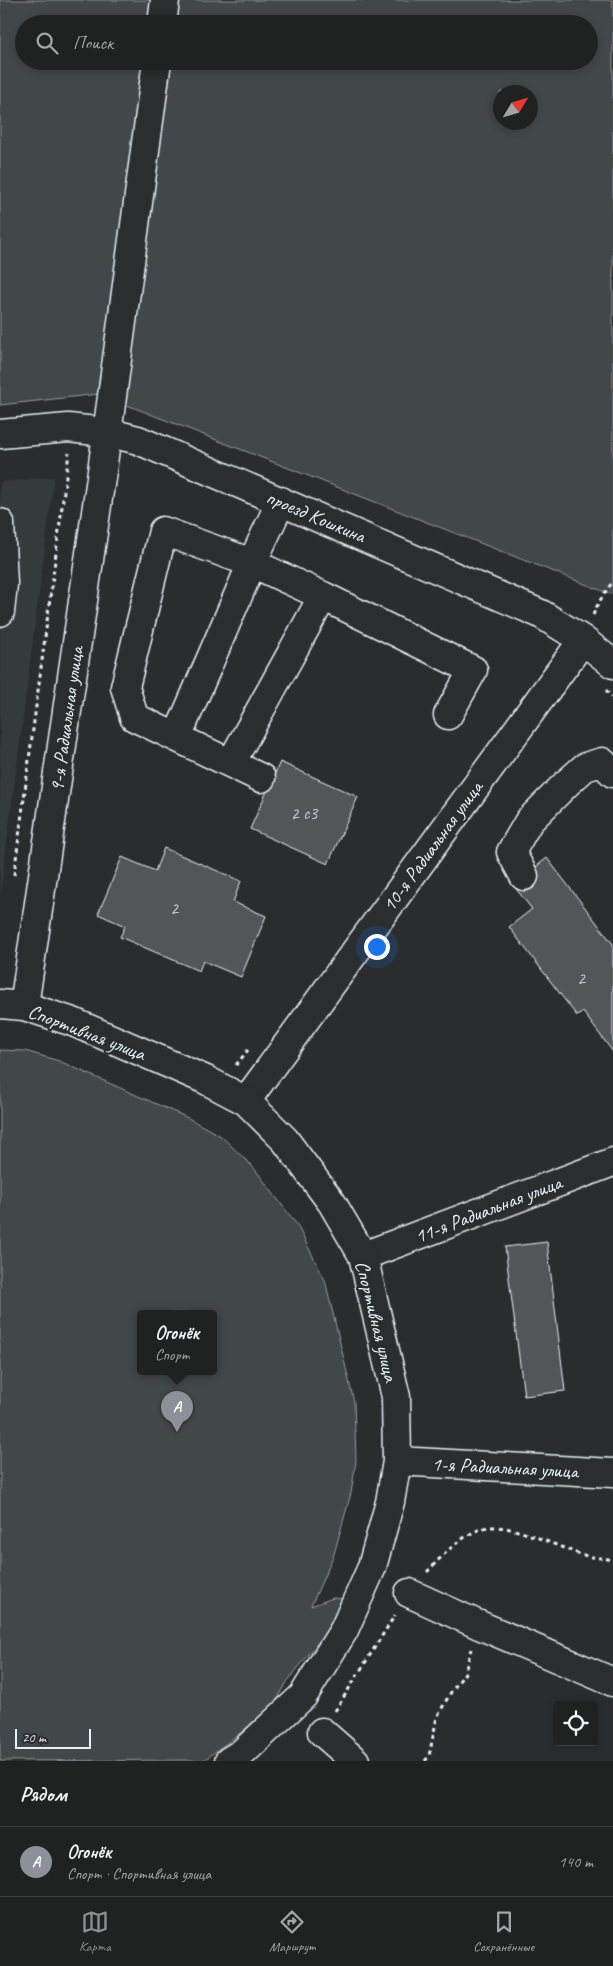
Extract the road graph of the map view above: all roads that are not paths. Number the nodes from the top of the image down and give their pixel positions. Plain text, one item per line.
1 (165, 0) edge
2 (163, 15) edge
3 (156, 70) edge
4 (106, 432) junction
5 (0, 434) edge
6 (281, 501) junction
7 (0, 523) edge
8 (252, 563) junction
9 (323, 596) junction
10 (0, 612) edge
11 (583, 640) junction
12 (613, 664) edge
13 (448, 715) dead end
14 (177, 737) junction
15 (231, 763) junction
16 (613, 773) edge
17 (261, 778) dead end
18 (524, 876) dead end
19 (12, 1005) edge
20 (246, 1102) junction
21 (613, 1162) edge
22 (363, 1256) junction
23 (397, 1461) junction
24 (613, 1473) edge
25 (409, 1592) road end
26 (613, 1682) edge
27 (322, 1732) road end
28 (229, 1761) edge
29 (355, 1761) edge

1 - 2 street
3 - 4 street, 9-я Радиальная улица
4 - 5 street, проезд Кошкина
4 - 6 street, проезд Кошкина
4 - 19 street, 9-я Радиальная улица
6 - 8 street
6 - 11 street, проезд Кошкина
7 - 10 street
8 - 9 street
8 - 14 street
8 - 14 street
9 - 13 street
9 - 15 street
11 - 12 street, проезд Кошкина
11 - 20 street, 10-я Радиальная улица
14 - 15 street
15 - 17 street
16 - 18 street
19 - 20 street, Спортивная улица
20 - 22 street, Спортивная улица
21 - 22 street, 11-я Радиальная улица
22 - 23 street, Спортивная улица
23 - 24 street, 1-я Радиальная улица
23 - 28 street, Спортивная улица
25 - 26 street
27 - 29 street

